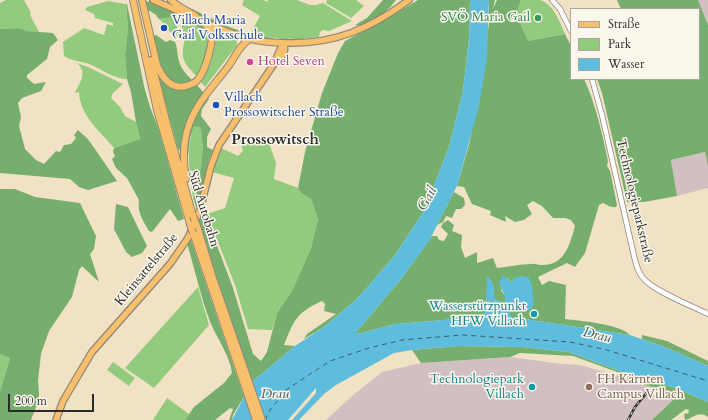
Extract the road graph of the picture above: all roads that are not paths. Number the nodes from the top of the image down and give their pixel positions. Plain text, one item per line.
1 (129, 0) edge
2 (133, 0) edge
3 (138, 0) edge
4 (142, 0) edge
5 (153, 0) edge
6 (171, 0) edge
7 (409, 0) edge
8 (552, 0) edge
9 (176, 7) junction
10 (199, 20) junction
11 (570, 29) edge
12 (143, 36) junction
13 (247, 38) junction
14 (261, 42) junction
15 (283, 43) junction
16 (296, 43) junction
17 (285, 51) junction
18 (278, 54) junction
19 (274, 64) junction
20 (592, 80) edge
21 (187, 196) junction
22 (193, 225) junction
23 (708, 314) edge
24 (56, 420) edge
25 (256, 420) edge
26 (262, 420) edge

1 - 12 highway
2 - 12 highway, Süd Autobahn
3 - 12 highway, Süd Autobahn
4 - 12 highway
5 - 9 main road
6 - 9 highway
7 - 16 main road
8 - 11 street
9 - 10 highway
10 - 12 highway
10 - 13 main road
12 - 21 highway, Süd Autobahn
12 - 22 highway, Süd Autobahn
13 - 14 main road
13 - 21 highway
14 - 15 main road
14 - 18 main road
15 - 16 main road
15 - 17 main road
15 - 18 main road, Kleinsattelstraße
16 - 17 main road, Kleinsattelstraße
17 - 19 main road, Kleinsattelstraße
18 - 19 main road, Kleinsattelstraße
19 - 24 main road, Kleinsattelstraße
20 - 23 street, Technologieparkstraße
21 - 22 highway, Süd Autobahn, bridge
22 - 25 highway, Süd Autobahn, bridge
22 - 26 highway, Süd Autobahn

